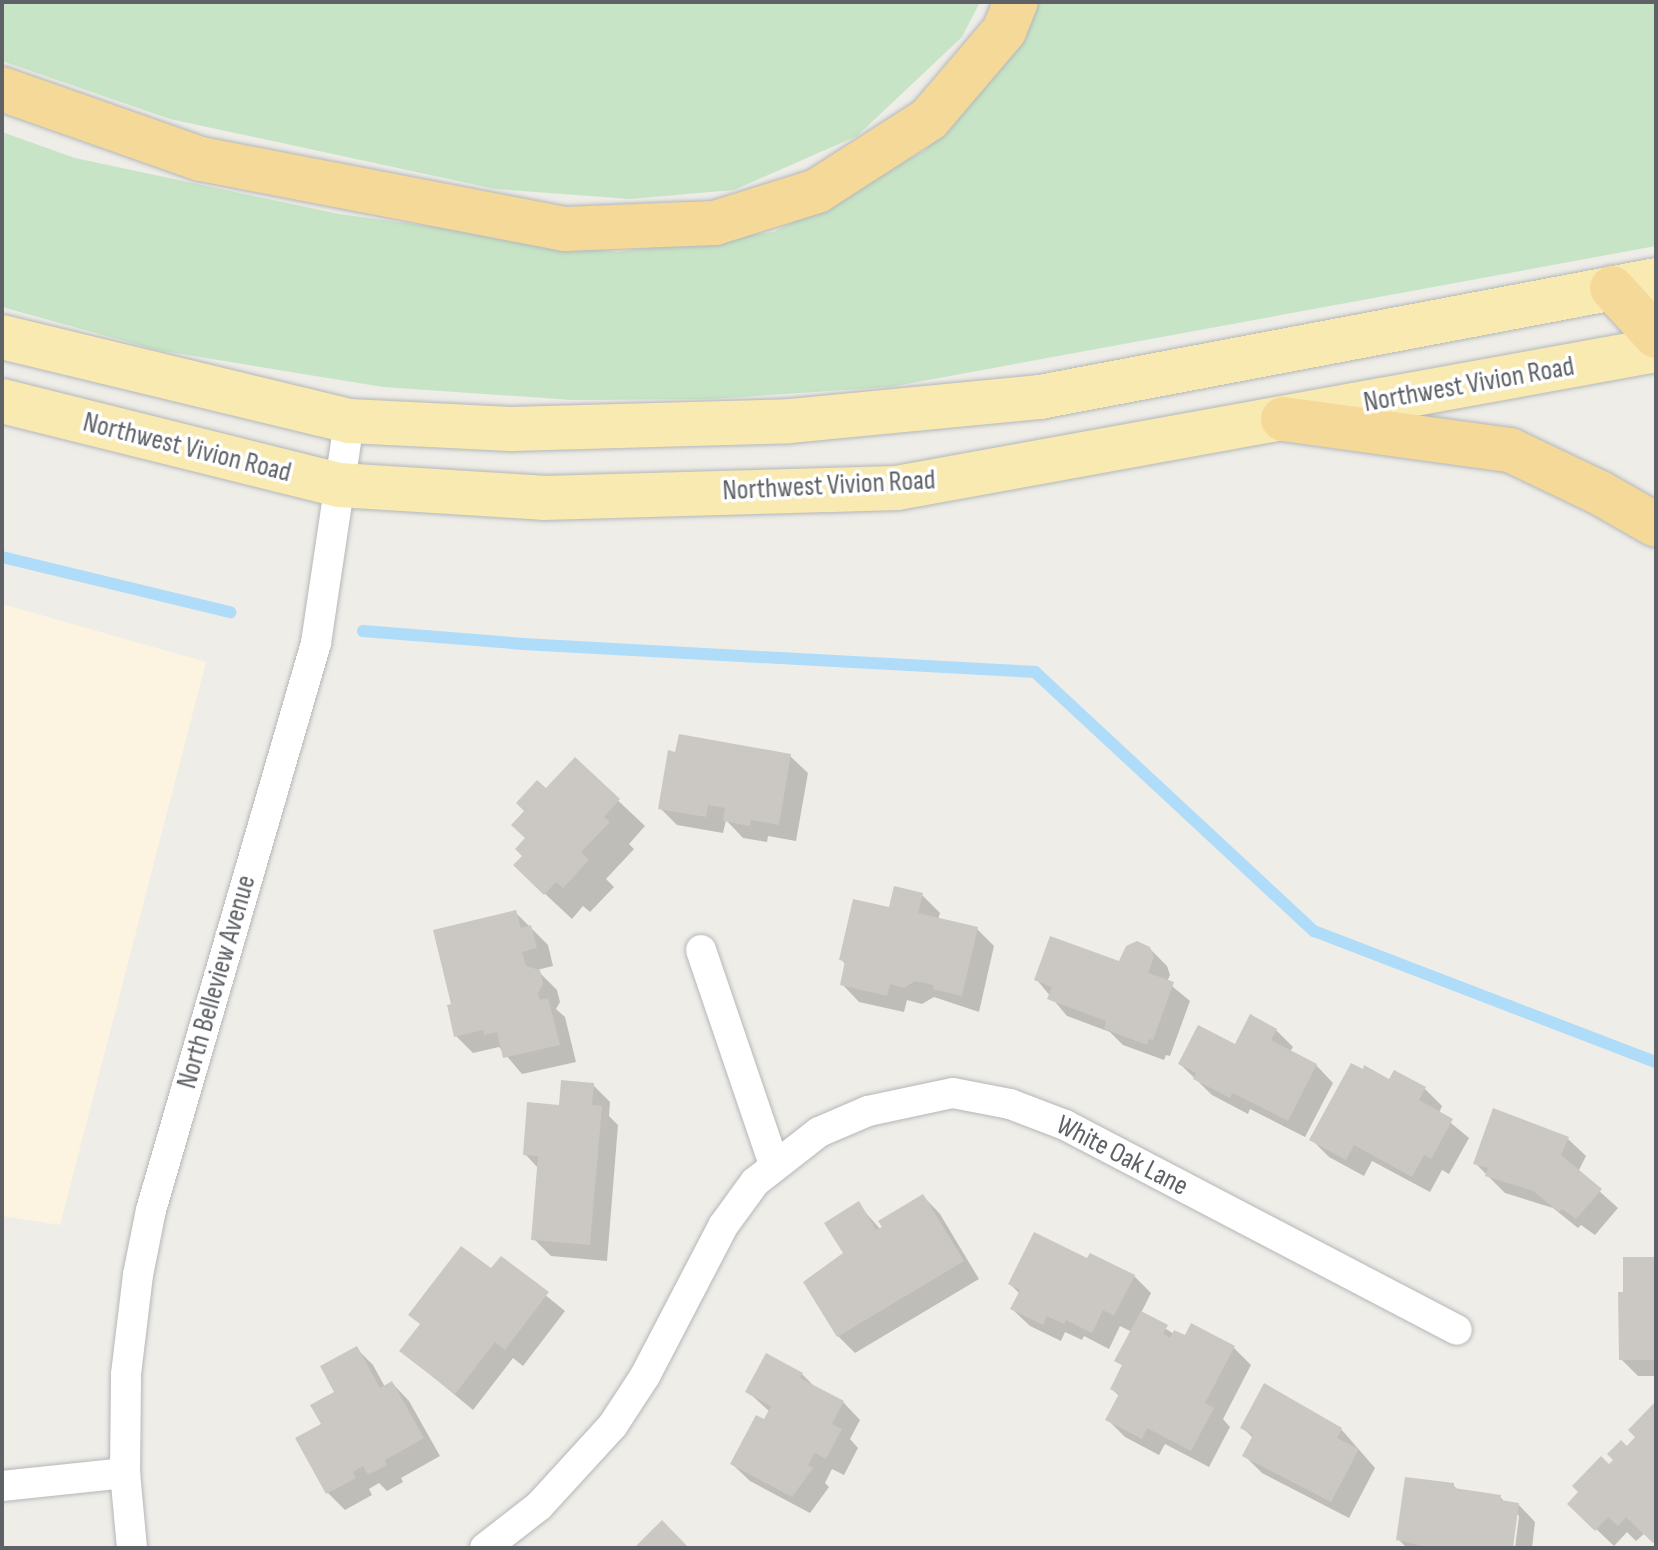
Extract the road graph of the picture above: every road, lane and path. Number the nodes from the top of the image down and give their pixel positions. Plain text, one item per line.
1 (1016, 2) edge
2 (2, 89) edge
3 (1656, 280) edge
4 (1612, 288) junction
5 (1656, 336) edge
6 (2, 337) edge
7 (1656, 350) edge
8 (2, 401) edge
9 (1283, 419) junction
10 (349, 421) junction
11 (339, 485) junction
12 (1656, 525) edge
13 (701, 950) dead end
14 (774, 1164) junction
15 (1457, 1330) dead end
16 (125, 1473) junction
17 (2, 1486) edge
18 (132, 1548) edge
19 (485, 1548) edge

1 - 2 highway
3 - 4 main road
4 - 5 highway
4 - 10 main road
6 - 10 main road
7 - 9 main road, Northwest Vivion Road
8 - 11 main road, Northwest Vivion Road
9 - 11 main road, Northwest Vivion Road
9 - 12 highway
10 - 11 street, North Belleview Avenue
11 - 16 street, North Belleview Avenue
13 - 14 street
14 - 15 street, White Oak Lane
14 - 19 street, White Oak Lane
16 - 17 street
16 - 18 street, North Belleview Avenue

